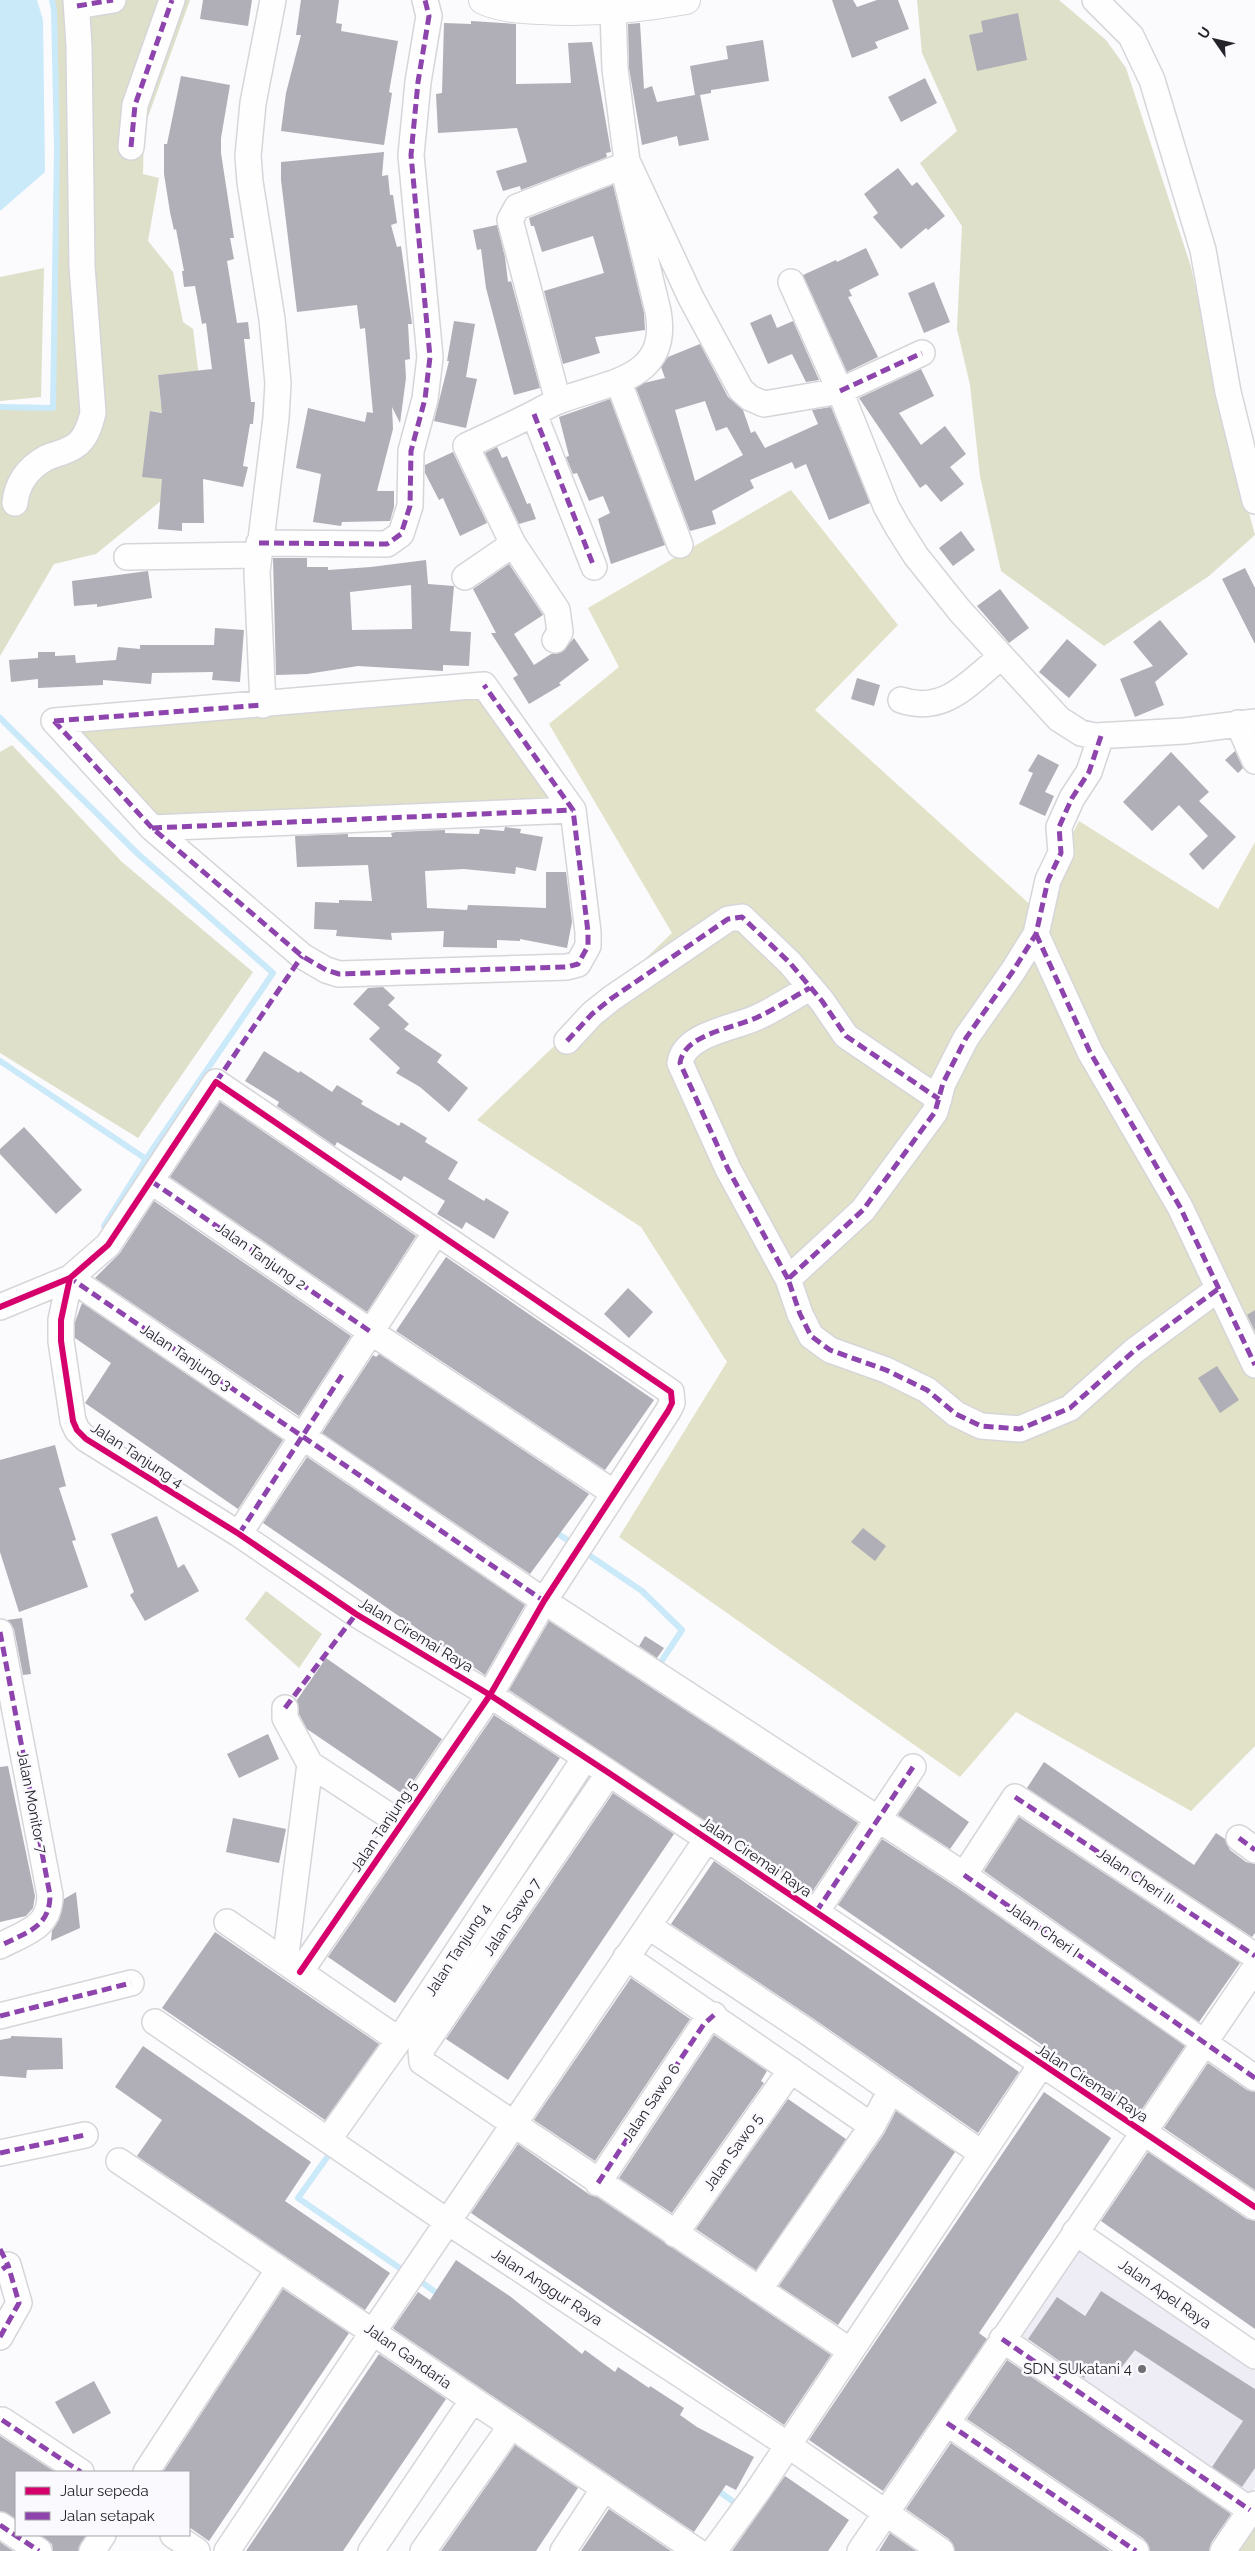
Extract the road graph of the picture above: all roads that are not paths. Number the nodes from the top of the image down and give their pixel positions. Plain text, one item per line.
1 (114, 0) edge
2 (172, 0) edge
3 (273, 0) edge
4 (425, 0) edge
5 (483, 0) edge
6 (686, 0) edge
7 (1095, 0) edge
8 (76, 3) edge
9 (614, 11) junction
10 (130, 147) dead end
11 (625, 163) junction
12 (791, 282) dead end
13 (922, 353) dead end
14 (619, 382) junction
15 (840, 391) junction
16 (558, 401) junction
17 (534, 414) junction
18 (1255, 501) edge
19 (15, 504) dead end
20 (513, 544) junction
21 (680, 545) dead end
22 (259, 549) junction
23 (127, 557) dead end
24 (594, 567) dead end
25 (465, 577) dead end
26 (555, 640) dead end
27 (1002, 657) junction
28 (901, 700) dead end
29 (263, 705) junction
30 (1246, 723) edge
31 (1101, 736) junction
32 (1255, 761) edge
33 (573, 810) junction
34 (152, 828) junction
35 (1036, 934) junction
36 (810, 988) junction
37 (567, 1041) dead end
38 (939, 1099) junction
39 (151, 1180) junction
40 (436, 1232) junction
41 (70, 1278) junction
42 (788, 1278) junction
43 (1218, 1289) junction
44 (0, 1306) edge
45 (371, 1332) junction
46 (1255, 1364) edge
47 (302, 1436) junction
48 (614, 1493) junction
49 (239, 1534) junction
50 (544, 1601) junction
51 (0, 1632) edge
52 (490, 1695) junction
53 (285, 1708) dead end
54 (310, 1764) junction
55 (597, 1765) junction
56 (913, 1767) dead end
57 (879, 1819) junction
58 (400, 1823) junction
59 (707, 1839) junction
60 (964, 1875) junction
61 (816, 1912) junction
62 (227, 1922) dead end
63 (648, 1926) junction
64 (0, 1946) edge
65 (1255, 1956) edge
66 (626, 1957) junction
67 (293, 1967) junction
68 (1255, 1968) edge
69 (131, 1983) dead end
70 (0, 2016) edge
71 (709, 2020) junction
72 (155, 2022) dead end
73 (399, 2040) junction
74 (1204, 2043) junction
75 (1042, 2065) junction
76 (791, 2070) junction
77 (1255, 2078) edge
78 (891, 2090) junction
79 (514, 2125) junction
80 (872, 2126) junction
81 (1144, 2132) junction
82 (85, 2135) dead end
83 (336, 2145) junction
84 (0, 2153) edge
85 (981, 2153) junction
86 (119, 2161) dead end
87 (598, 2183) junction
88 (1255, 2207) edge
89 (448, 2222) junction
90 (1075, 2232) junction
91 (675, 2234) junction
92 (3, 2262) edge
93 (279, 2269) junction
94 (759, 2290) junction
95 (373, 2332) junction
96 (0, 2337) edge
97 (1002, 2339) junction
98 (849, 2350) junction
99 (1255, 2356) edge
100 (472, 2401) junction
101 (2, 2420) dead end
102 (947, 2424) junction
103 (511, 2426) junction
104 (788, 2445) junction
105 (79, 2471) edge
106 (147, 2471) edge
107 (603, 2490) junction
108 (1253, 2507) edge
109 (884, 2511) junction
110 (0, 2524) edge
111 (15, 2534) edge
112 (17, 2536) edge
113 (102, 2536) edge
114 (174, 2536) edge
115 (39, 2551) edge
116 (92, 2551) edge
117 (197, 2551) edge
118 (228, 2551) edge
119 (371, 2551) edge
120 (423, 2551) edge
121 (563, 2551) edge
122 (697, 2551) edge
123 (714, 2551) edge
124 (860, 2551) edge
125 (941, 2551) edge
126 (1136, 2551) edge
127 (1223, 2551) edge

1 - 8 street
2 - 10 street
3 - 22 street
4 - 22 street
5 - 9 street
6 - 9 street
7 - 18 street
8 - 19 street
9 - 11 street
11 - 14 street
11 - 15 street
11 - 16 street
12 - 15 street
13 - 15 street
14 - 16 street
14 - 21 street
15 - 27 street
16 - 17 street
17 - 20 street
17 - 24 street
20 - 25 street
20 - 26 street
22 - 23 street
22 - 29 street
27 - 28 street
27 - 31 street
29 - 33 street
29 - 34 street
30 - 31 street
30 - 32 street
31 - 35 street
33 - 34 street
33 - 34 street
35 - 38 street
35 - 43 street
36 - 37 street
36 - 38 street
36 - 42 street
38 - 42 street
39 - 40 street
39 - 41 street
39 - 45 street, Jalan Tanjung 2
40 - 45 street
40 - 48 street, Jalan Tanjung 5
41 - 44 street
41 - 47 street, Jalan Tanjung 3
41 - 49 street, Jalan Tanjung 4
42 - 43 street
43 - 46 street
45 - 47 street
45 - 48 street, Jalan Tanjung 2
47 - 49 street
47 - 50 street, Jalan Tanjung 3
48 - 50 street, Jalan Tanjung 5
49 - 52 street, Jalan Ciremai Raya
50 - 52 street, Jalan Tanjung 5
50 - 57 street, Jalan Cheri I
51 - 64 street, Jalan Monitor 7
52 - 55 street, Jalan Ciremai Raya
52 - 58 street, Jalan Tanjung 5
53 - 54 street
54 - 58 street
54 - 67 street
55 - 59 street, Jalan Ciremai Raya
55 - 73 street, Jalan Tanjung 4
55 - 79 street, Jalan Sawo 7
56 - 57 street
57 - 60 street, Jalan Cheri I
57 - 61 street
58 - 67 street, Jalan Tanjung 5
59 - 61 street, Jalan Ciremai Raya
59 - 63 street
60 - 65 street, Jalan Cheri II
60 - 74 street, Jalan Cheri I
61 - 75 street, Jalan Ciremai Raya
62 - 67 street
63 - 66 street
63 - 78 street
66 - 71 street
66 - 79 street
67 - 73 street
68 - 74 street
69 - 70 street
71 - 76 street
71 - 87 street, Jalan Sawo 6
72 - 83 street, Jalan Anggur Raya
73 - 83 street, Jalan Tanjung 4
74 - 77 street, Jalan Cheri I
74 - 81 street
75 - 81 street, Jalan Ciremai Raya
75 - 85 street
76 - 80 street
76 - 91 street, Jalan Sawo 5
78 - 80 street
78 - 85 street
79 - 87 street
79 - 89 street
80 - 94 street
81 - 88 street, Jalan Ciremai Raya
81 - 90 street
82 - 84 street
83 - 89 street, Jalan Anggur Raya
85 - 98 street
86 - 93 street, Jalan Gandaria
87 - 91 street
89 - 95 street
89 - 104 street, Jalan Anggur Raya
90 - 97 street
90 - 99 street, Jalan Apel Raya
91 - 94 street
92 - 96 street
93 - 95 street, Jalan Gandaria
93 - 106 street
94 - 98 street
95 - 100 street, Jalan Gandaria
95 - 118 street
97 - 102 street
97 - 108 street
98 - 104 street
100 - 103 street, Jalan Gandaria
100 - 119 street
101 - 105 street
102 - 109 street
102 - 126 street
103 - 107 street, Jalan Gandaria
103 - 120 street
104 - 109 street, Jalan Anggur Raya
104 - 123 street
107 - 121 street
107 - 122 street, Jalan Gandaria
108 - 127 street
109 - 124 street
109 - 125 street, Jalan Anggur Raya
110 - 111 street
112 - 115 street
113 - 116 street
114 - 117 street

